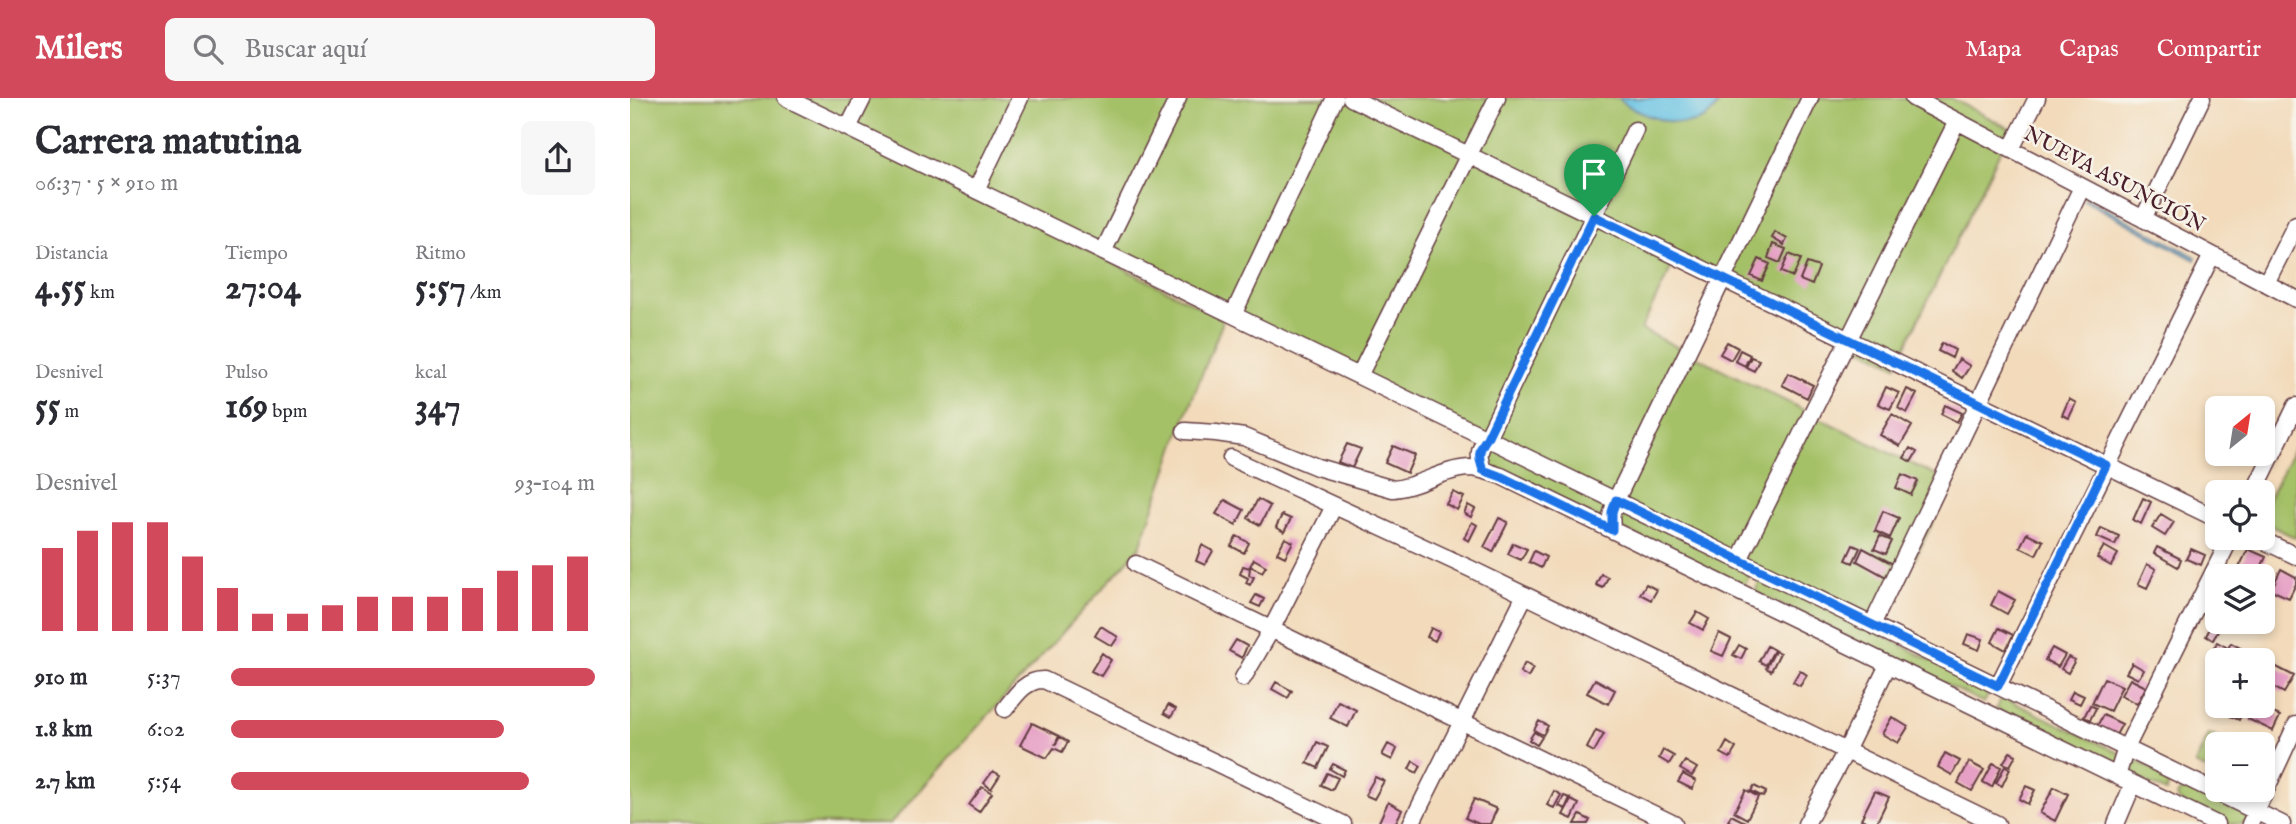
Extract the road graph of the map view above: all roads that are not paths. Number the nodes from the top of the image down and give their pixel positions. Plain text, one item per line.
1 (786, 98) edge
2 (863, 98) edge
3 (1020, 98) edge
4 (1178, 98) edge
5 (1335, 98) edge
6 (1351, 98) edge
7 (1497, 98) edge
8 (1810, 98) edge
9 (1913, 98) edge
10 (2037, 98) edge
11 (2202, 98) edge
12 (1958, 121) junction
13 (848, 128) junction
14 (1634, 130) dead end
15 (2011, 149) junction
16 (1468, 155) junction
17 (2082, 187) junction
18 (976, 190) junction
19 (1594, 216) junction
20 (2143, 219) junction
21 (2296, 224) edge
22 (1103, 252) junction
23 (2211, 255) junction
24 (1723, 279) junction
25 (2266, 283) junction
26 (2296, 299) edge
27 (1233, 315) junction
28 (1849, 340) junction
29 (1359, 376) junction
30 (1979, 403) junction
31 (2296, 406) edge
32 (1185, 432) dead end
33 (1487, 438) junction
34 (1231, 458) dead end
35 (2106, 465) junction
36 (1483, 470) junction
37 (2259, 480) edge
38 (1616, 500) junction
39 (1334, 506) junction
40 (2205, 513) edge
41 (1612, 530) junction
42 (2275, 546) edge
43 (2225, 550) edge
44 (2296, 556) edge
45 (1739, 560) junction
46 (1136, 564) dead end
47 (1525, 595) junction
48 (1872, 625) junction
49 (1271, 630) junction
50 (1888, 665) junction
51 (1243, 678) dead end
52 (1998, 686) junction
53 (1005, 709) dead end
54 (1462, 721) junction
55 (2296, 725) edge
56 (2126, 748) junction
57 (1846, 751) junction
58 (2116, 776) junction
59 (2133, 784) junction
60 (2252, 817) edge
61 (1343, 824) edge
62 (1411, 824) edge
63 (1674, 824) edge
64 (1806, 824) edge
65 (1997, 824) edge
66 (2116, 824) edge
67 (2216, 824) edge
68 (2283, 824) edge

1 - 13 street
2 - 13 street
3 - 18 street
4 - 22 street
5 - 27 street
6 - 16 street
7 - 16 street
8 - 24 street
9 - 12 street, NUEVA ASUNCIÓN
10 - 15 street
11 - 20 street
12 - 15 street, NUEVA ASUNCIÓN
12 - 28 street
13 - 18 street
14 - 19 street
15 - 17 street, NUEVA ASUNCIÓN
16 - 19 street
16 - 29 street
17 - 20 street, NUEVA ASUNCIÓN
17 - 30 street
18 - 22 street
19 - 24 street
19 - 33 street
20 - 23 street, NUEVA ASUNCIÓN
21 - 25 street
22 - 27 street
23 - 25 street, NUEVA ASUNCIÓN
23 - 35 street
24 - 28 street
24 - 38 street
25 - 26 street, NUEVA ASUNCIÓN
27 - 29 street
28 - 30 street
28 - 45 street
29 - 33 street
30 - 35 street
30 - 48 street
31 - 37 street
32 - 36 street
33 - 36 street
33 - 38 street
34 - 39 street
35 - 40 street
35 - 52 street
36 - 41 street
38 - 41 street
38 - 45 street
39 - 47 street
39 - 49 street
41 - 50 street
42 - 44 street
43 - 56 street
45 - 48 street
46 - 49 street
47 - 54 street
47 - 57 street
48 - 52 street
49 - 51 street
49 - 54 street
50 - 57 street
50 - 58 street
52 - 56 street
53 - 61 street
54 - 62 street
54 - 63 street
55 - 60 street
56 - 58 street
56 - 60 street
57 - 64 street
57 - 65 street
58 - 59 street
59 - 66 street
59 - 67 street
60 - 68 street

